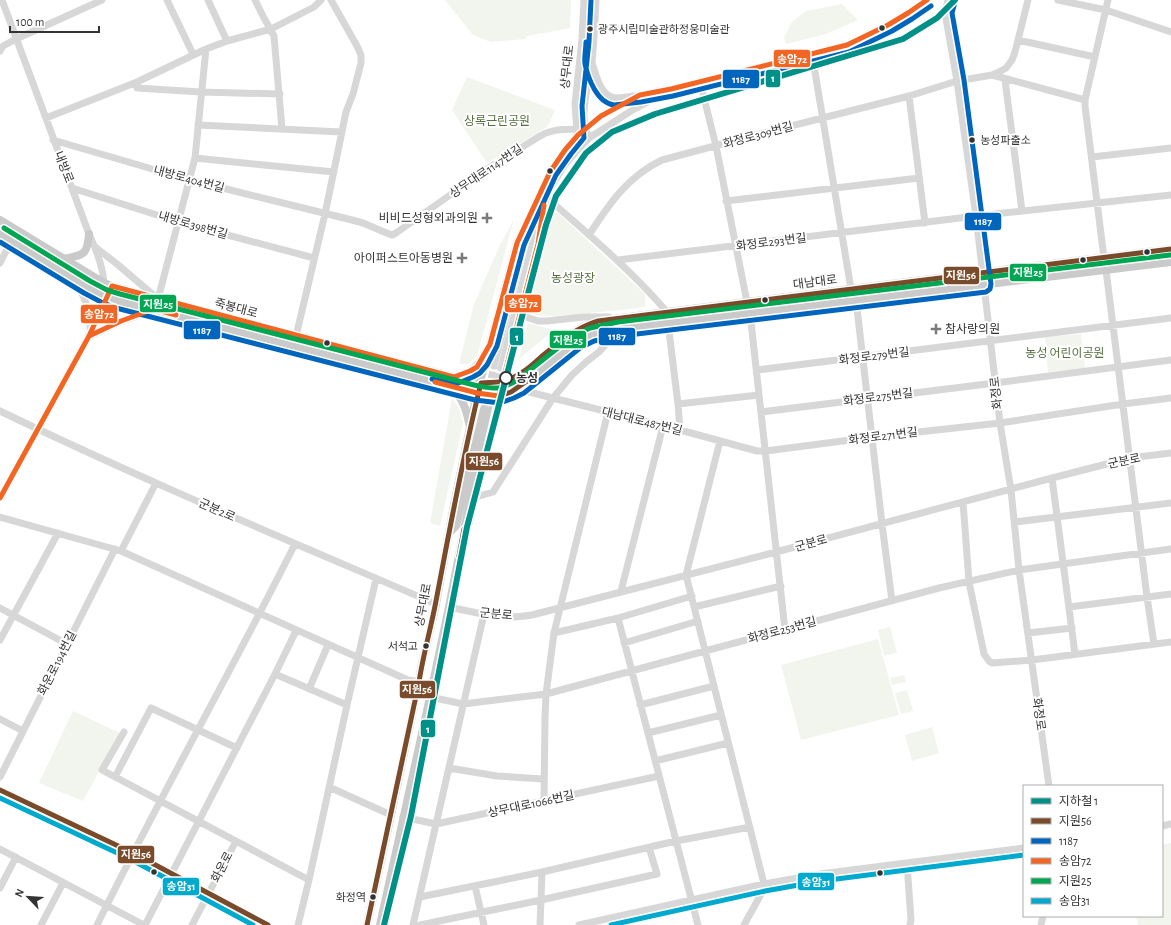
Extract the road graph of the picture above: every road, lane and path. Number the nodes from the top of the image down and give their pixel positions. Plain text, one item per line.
1 (2, 0) edge
2 (102, 0) edge
3 (167, 0) edge
4 (208, 0) edge
5 (255, 0) edge
6 (321, 0) edge
7 (331, 0) edge
8 (584, 0) edge
9 (596, 0) edge
10 (927, 0) edge
11 (948, 0) edge
12 (1028, 0) edge
13 (1058, 0) edge
14 (1108, 0) edge
15 (1106, 10) junction
16 (271, 29) junction
17 (1171, 32) edge
18 (16, 39) junction
19 (1018, 40) junction
20 (227, 41) junction
21 (206, 49) junction
22 (0, 51) edge
23 (193, 54) junction
24 (812, 54) junction
25 (1095, 57) junction
26 (592, 62) junction
27 (992, 75) junction
28 (1005, 80) junction
29 (957, 81) junction
30 (137, 82) junction
31 (700, 82) junction
32 (671, 90) junction
33 (201, 92) junction
34 (280, 94) junction
35 (640, 95) junction
36 (908, 96) junction
37 (1085, 100) junction
38 (46, 118) junction
39 (822, 118) junction
40 (198, 125) junction
41 (282, 129) junction
42 (586, 129) junction
43 (342, 132) junction
44 (577, 132) junction
45 (589, 138) junction
46 (53, 140) junction
47 (581, 146) junction
48 (716, 146) junction
49 (1171, 148) edge
50 (1092, 157) junction
51 (195, 158) junction
52 (334, 172) junction
53 (919, 178) junction
54 (190, 180) junction
55 (72, 188) junction
56 (834, 188) junction
57 (1171, 195) edge
58 (545, 198) junction
59 (726, 201) junction
60 (1097, 203) junction
61 (532, 211) junction
62 (1022, 211) junction
63 (325, 214) junction
64 (976, 216) junction
65 (0, 220) edge
66 (179, 222) junction
67 (925, 223) junction
68 (0, 234) edge
69 (89, 234) junction
70 (841, 234) junction
71 (589, 235) junction
72 (21, 246) junction
73 (736, 246) junction
74 (95, 247) junction
75 (3, 249) edge
76 (1171, 250) edge
77 (314, 258) junction
78 (1104, 258) junction
79 (64, 259) junction
80 (618, 260) junction
81 (1171, 262) edge
82 (0, 263) edge
83 (1106, 270) junction
84 (982, 273) junction
85 (72, 277) junction
86 (108, 285) junction
87 (984, 285) junction
88 (851, 289) junction
89 (106, 296) junction
90 (158, 299) junction
91 (856, 300) junction
92 (747, 302) junction
93 (183, 306) junction
94 (154, 309) junction
95 (667, 312) junction
96 (168, 313) junction
97 (750, 313) junction
98 (520, 315) junction
99 (617, 318) junction
100 (1171, 318) edge
101 (668, 323) junction
102 (1113, 326) junction
103 (619, 328) junction
104 (89, 336) junction
105 (296, 336) junction
106 (990, 341) junction
107 (490, 344) junction
108 (863, 357) junction
109 (1171, 360) edge
110 (1118, 366) junction
111 (757, 370) junction
112 (454, 377) junction
113 (503, 382) junction
114 (481, 383) junction
115 (995, 384) junction
116 (452, 387) junction
117 (520, 387) junction
118 (478, 394) junction
119 (759, 395) junction
120 (499, 396) junction
121 (553, 398) junction
122 (868, 398) junction
123 (1171, 398) edge
124 (678, 404) junction
125 (1123, 404) junction
126 (0, 411) edge
127 (608, 412) junction
128 (761, 412) junction
129 (1000, 423) junction
130 (663, 426) junction
131 (470, 427) junction
132 (38, 429) junction
133 (680, 430) junction
134 (873, 437) junction
135 (720, 441) junction
136 (766, 451) junction
137 (1171, 453) edge
138 (1130, 458) junction
139 (1052, 478) junction
140 (156, 483) junction
141 (1011, 490) junction
142 (476, 497) junction
143 (0, 498) edge
144 (963, 502) junction
145 (1171, 502) edge
146 (1136, 507) junction
147 (0, 517) edge
148 (1057, 517) junction
149 (1015, 522) junction
150 (882, 524) junction
151 (464, 529) junction
152 (58, 533) junction
153 (449, 534) junction
154 (295, 544) junction
155 (1171, 549) edge
156 (118, 550) junction
157 (776, 552) junction
158 (1142, 553) junction
159 (1063, 563) junction
160 (1020, 570) junction
161 (686, 575) junction
162 (376, 579) junction
163 (970, 582) junction
164 (781, 586) junction
165 (621, 591) junction
166 (1171, 594) edge
167 (692, 596) junction
168 (1147, 597) junction
169 (892, 601) junction
170 (436, 604) junction
171 (449, 607) junction
172 (694, 607) junction
173 (1069, 607) junction
174 (0, 608) edge
175 (560, 608) junction
176 (260, 614) junction
177 (484, 614) junction
178 (13, 615) junction
179 (618, 618) junction
180 (698, 621) junction
181 (1072, 628) junction
182 (785, 630) junction
183 (296, 631) junction
184 (554, 634) junction
185 (1028, 634) junction
186 (0, 640) edge
187 (1171, 642) edge
188 (624, 643) junction
189 (67, 644) junction
190 (1154, 644) junction
191 (328, 645) junction
192 (705, 651) junction
193 (1075, 654) junction
194 (358, 658) junction
195 (1032, 660) junction
196 (631, 671) junction
197 (275, 674) junction
198 (419, 682) junction
199 (714, 686) junction
200 (309, 689) junction
201 (546, 694) junction
202 (430, 697) junction
203 (464, 704) junction
204 (347, 705) junction
205 (640, 705) junction
206 (721, 715) junction
207 (0, 719) edge
208 (199, 730) junction
209 (23, 731) junction
210 (124, 732) dead end
211 (648, 733) junction
212 (728, 743) junction
213 (237, 748) junction
214 (655, 761) junction
215 (449, 768) junction
216 (113, 776) junction
217 (659, 776) junction
218 (0, 778) edge
219 (543, 779) junction
220 (1049, 785) edge
221 (329, 787) junction
222 (0, 790) edge
223 (161, 801) junction
224 (544, 801) junction
225 (391, 815) junction
226 (403, 817) junction
227 (199, 822) junction
228 (436, 824) junction
229 (750, 827) junction
230 (236, 841) junction
231 (676, 841) junction
232 (649, 848) junction
233 (0, 849) edge
234 (1023, 849) edge
235 (133, 854) junction
236 (16, 857) junction
237 (907, 863) junction
238 (542, 872) junction
239 (172, 873) junction
240 (309, 880) junction
241 (63, 882) junction
242 (764, 884) junction
243 (475, 886) junction
244 (0, 888) edge
245 (209, 893) junction
246 (420, 897) junction
247 (542, 900) junction
248 (691, 900) junction
249 (106, 905) junction
250 (481, 913) junction
251 (41, 925) edge
252 (97, 925) edge
253 (145, 925) edge
254 (192, 925) edge
255 (268, 925) edge
256 (298, 925) edge
257 (367, 925) edge
258 (380, 925) edge
259 (413, 925) edge
260 (420, 925) edge
261 (484, 925) edge
262 (540, 925) edge
263 (580, 925) edge
264 (698, 925) edge
265 (744, 925) edge
266 (910, 925) edge

1 - 18 street, 내방로
2 - 18 street
3 - 23 street
4 - 20 street
5 - 16 street
6 - 16 street
7 - 43 street
8 - 44 street, 상무대로
9 - 26 street, 상무대로
10 - 24 street
11 - 29 street, 화정로
12 - 19 street
13 - 15 street
14 - 15 street
15 - 17 street
15 - 25 street
16 - 20 street
16 - 34 street
18 - 22 street
18 - 38 street, 내방로
19 - 25 street
19 - 27 street
20 - 21 street
21 - 23 street
21 - 33 street
23 - 30 street
24 - 31 street
24 - 39 street
25 - 37 street
26 - 35 street
26 - 42 street, 상무대로
27 - 28 street
27 - 29 street, 화정로309번길
28 - 37 street
28 - 62 street
29 - 36 street, 화정로309번길
29 - 64 street, 화정로
30 - 33 street
30 - 38 street
31 - 32 street
31 - 48 street
32 - 35 street
32 - 45 street
33 - 34 street
33 - 40 street
34 - 41 street
35 - 42 street
36 - 39 street, 화정로309번길
36 - 53 street
37 - 50 street
38 - 46 street, 내방로
39 - 48 street, 화정로309번길
39 - 56 street
40 - 41 street
40 - 51 street
41 - 43 street
42 - 44 street, 상무대로1147번길
42 - 45 street, 상무대로
43 - 52 street
44 - 47 street, 상무대로
44 - 61 street
44 - 63 street, 상무대로1147번길
45 - 47 street
46 - 54 street, 내방로404번길
46 - 55 street, 내방로
47 - 58 street
48 - 59 street
48 - 71 street, 화정로309번길
49 - 50 street
50 - 60 street
51 - 52 street
51 - 54 street
52 - 63 street
53 - 56 street
53 - 67 street
54 - 63 street, 내방로404번길
54 - 66 street
55 - 66 street, 내방로398번길
55 - 69 street, 내방로
56 - 59 street
56 - 70 street
57 - 60 street, 화정로293번길
58 - 61 street
58 - 71 street
58 - 98 street
59 - 73 street
60 - 62 street, 화정로293번길
60 - 78 street
61 - 107 main road
62 - 64 street, 화정로293번길
63 - 77 street
64 - 67 street, 화정로293번길
64 - 84 street, 화정로
65 - 79 main road, 죽봉대로
66 - 77 street, 내방로398번길
66 - 90 street
67 - 70 street, 화정로293번길
68 - 72 main road, 죽봉대로
69 - 74 street, 내방로
69 - 79 main road
70 - 73 street, 화정로293번길
70 - 88 street
71 - 80 street
72 - 75 street
72 - 85 main road, 죽봉대로
73 - 80 street, 화정로293번길
73 - 92 street
74 - 86 street, 내방로
74 - 90 street
75 - 82 street
76 - 78 main road, 대남대로
77 - 105 street
78 - 84 main road, 대남대로
79 - 86 main road, 죽봉대로
80 - 95 street
81 - 83 main road, 대남대로
83 - 87 main road, 대남대로
83 - 102 street
84 - 87 street, 화정로
84 - 88 main road, 대남대로
85 - 89 main road, 죽봉대로
85 - 104 street
86 - 89 street
86 - 90 main road, 죽봉대로
87 - 91 main road, 대남대로
87 - 106 street, 화정로
88 - 92 main road, 대남대로
89 - 94 main road, 죽봉대로
89 - 104 street
90 - 93 main road, 죽봉대로
91 - 97 main road, 대남대로
91 - 108 street
92 - 95 main road, 대남대로
93 - 96 main road
93 - 105 main road, 죽봉대로
94 - 96 main road, 죽봉대로
94 - 104 main road
95 - 99 main road, 대남대로
96 - 116 main road, 죽봉대로
97 - 101 main road, 대남대로
97 - 111 street
98 - 99 street
98 - 113 street
99 - 113 main road, 대남대로
100 - 102 street, 화정로279번길
101 - 103 main road, 대남대로
101 - 124 street
102 - 106 street, 화정로279번길
102 - 110 street
103 - 117 main road, 대남대로
103 - 121 street
104 - 132 street
105 - 112 main road, 죽봉대로
106 - 108 street, 화정로279번길
106 - 115 street, 화정로
107 - 112 main road
107 - 114 main road
108 - 111 street, 화정로279번길
108 - 122 street
109 - 110 street, 화정로275번길
110 - 115 street, 화정로275번길
110 - 125 street
111 - 119 street
112 - 114 main road, 죽봉대로
113 - 114 main road, 대남대로
113 - 120 street
114 - 118 main road
115 - 122 street, 화정로275번길
115 - 129 street, 화정로
116 - 118 main road, 죽봉대로
116 - 131 main road
117 - 120 main road, 대남대로
117 - 121 street, 대남대로487번길
118 - 120 main road, 죽봉대로
118 - 131 main road
119 - 124 street
119 - 128 street
120 - 142 main road
121 - 127 street, 대남대로487번길
121 - 142 street
122 - 128 street, 화정로275번길
122 - 134 street
123 - 125 street, 화정로271번길
124 - 133 street
125 - 129 street, 화정로271번길
125 - 138 street
126 - 132 street, 군분2로
127 - 130 street, 대남대로487번길
127 - 175 street
128 - 136 street
129 - 134 street, 화정로271번길
129 - 141 street, 화정로
130 - 133 street, 대남대로487번길
130 - 165 street
131 - 153 main road
132 - 140 street, 군분2로
132 - 143 street
133 - 135 street, 대남대로487번길
134 - 136 street, 화정로271번길
134 - 150 street
135 - 136 street, 대남대로487번길
135 - 161 street
136 - 157 street
137 - 138 street, 군분로
138 - 139 street, 군분로
138 - 146 street
139 - 141 street, 군분로
139 - 148 street
140 - 154 street, 군분2로
140 - 156 street, 화운로194번길
141 - 144 street, 군분로
141 - 149 street, 화정로
142 - 151 main road
144 - 150 street, 군분로
144 - 163 street
145 - 146 street
146 - 148 street
146 - 158 street
147 - 152 street
148 - 149 street
148 - 159 street
149 - 160 street, 화정로
150 - 157 street, 군분로
150 - 169 street
151 - 153 main road, 상무대로
151 - 171 main road, 상무대로
152 - 156 street
152 - 178 street
153 - 170 main road, 상무대로
154 - 162 street, 군분2로
154 - 176 street
155 - 158 street, 화정로253번길
156 - 176 street
156 - 189 street, 화운로194번길
157 - 161 street, 군분로
157 - 164 street
158 - 159 street, 화정로253번길
158 - 168 street
159 - 160 street, 화정로253번길
159 - 173 street
160 - 163 street, 화정로253번길
160 - 185 street, 화정로
161 - 165 street, 군분로
161 - 167 street
162 - 170 street, 군분2로
162 - 194 street
163 - 169 street, 화정로253번길
163 - 195 street
164 - 172 street
164 - 182 street
165 - 175 street, 군분로
166 - 168 street
167 - 172 street
167 - 179 street
168 - 173 street
168 - 190 street
169 - 182 street, 화정로253번길
170 - 198 main road, 상무대로
171 - 177 street, 군분로
171 - 202 main road, 상무대로
172 - 180 street
173 - 181 street
174 - 178 street
175 - 177 street, 군분로
175 - 184 street
176 - 183 street
176 - 208 street
177 - 203 street
178 - 186 street
178 - 189 street
179 - 184 street
179 - 188 street
180 - 188 street
180 - 192 street
181 - 185 street
181 - 193 street
182 - 192 street, 화정로253번길
183 - 191 street
183 - 197 street
184 - 201 street
185 - 195 street, 화정로
187 - 190 street
188 - 196 street
189 - 209 street, 화운로194번길
190 - 193 street
191 - 194 street
191 - 200 street
192 - 196 street, 화정로253번길
192 - 199 street
193 - 195 street
194 - 198 street
194 - 204 street
195 - 220 street, 화정로
196 - 201 street, 화정로253번길
196 - 205 street
197 - 200 street
197 - 213 street
198 - 225 main road, 상무대로
199 - 205 street
199 - 206 street
200 - 204 street
201 - 203 street, 화정로253번길
201 - 219 street
202 - 203 street, 화정로253번길
202 - 226 main road, 상무대로
203 - 215 street
204 - 221 street
205 - 211 street
206 - 211 street
206 - 212 street
207 - 209 street
208 - 213 street
208 - 216 street
208 - 223 street
209 - 218 street, 화운로194번길
210 - 216 street
211 - 214 street
212 - 214 street
212 - 229 street
213 - 227 street
214 - 217 street
215 - 219 street
215 - 228 street
216 - 223 street
217 - 224 street, 상무대로1066번길
217 - 231 street
219 - 224 street
221 - 225 street
221 - 240 street
222 - 235 street, 화운로
223 - 227 street
223 - 235 street
224 - 228 street, 상무대로1066번길
225 - 257 main road, 상무대로
226 - 228 street, 상무대로1066번길
226 - 258 main road, 상무대로
227 - 230 street
227 - 239 street
228 - 246 street
229 - 231 street
229 - 242 street
230 - 240 street
230 - 245 street, 화운로
231 - 232 street
231 - 248 street
232 - 238 street
232 - 247 street
233 - 236 street
234 - 237 street
235 - 239 street, 화운로
235 - 249 street
236 - 241 street
236 - 244 street
237 - 242 street
237 - 266 street
238 - 243 street
238 - 247 street
239 - 245 street, 화운로
239 - 253 street
240 - 256 street
241 - 249 street
241 - 251 street
242 - 248 street
242 - 265 street
243 - 246 street
243 - 250 street
245 - 254 street, 화운로
245 - 255 street, 화운로
246 - 259 street
247 - 250 street
247 - 262 street
248 - 263 street
248 - 264 street
249 - 252 street
249 - 253 street
250 - 260 street
250 - 261 street

